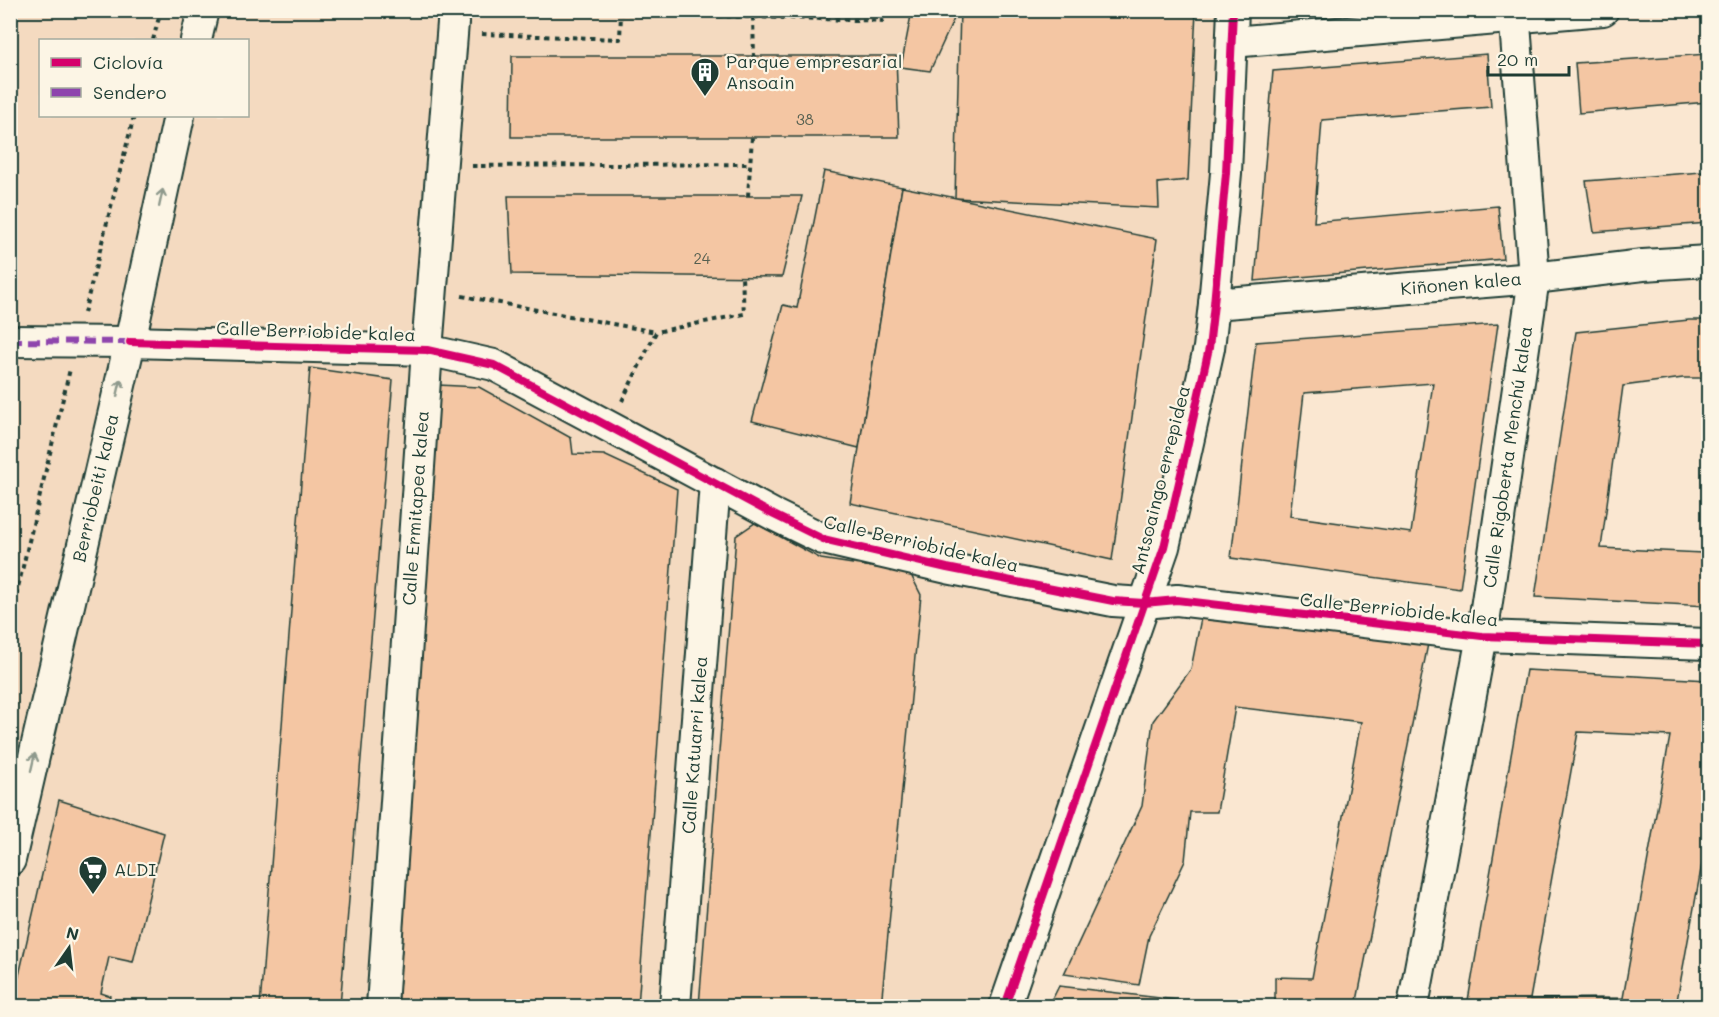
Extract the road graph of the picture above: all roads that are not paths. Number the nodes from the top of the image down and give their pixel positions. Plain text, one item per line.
1 (203, 10) edge
2 (454, 10) edge
3 (1233, 10) edge
4 (1603, 10) edge
5 (1514, 14) edge
6 (196, 39) edge
7 (1232, 42) junction
8 (180, 117) edge
9 (1708, 261) edge
10 (1534, 278) junction
11 (1214, 304) junction
12 (10, 341) edge
13 (130, 342) junction
14 (427, 350) junction
15 (716, 483) junction
16 (1144, 603) junction
17 (1482, 636) junction
18 (1708, 644) edge
19 (10, 860) edge
20 (382, 1006) edge
21 (675, 1006) edge
22 (1005, 1006) edge
23 (1413, 1006) edge

1 - 6 street
2 - 14 street, Calle Ermitapea kalea
3 - 7 street, Antsoaingo errepidea
4 - 5 street
5 - 7 street
5 - 10 street, Calle Rigoberta Menchú kalea
7 - 11 street, Antsoaingo errepidea
13 -> 8 street, Berriobeiti kalea
9 - 10 street, Kiñonen kalea
10 - 11 street, Kiñonen kalea
10 - 17 street, Calle Rigoberta Menchú kalea
11 - 16 street, Antsoaingo errepidea
12 - 13 street, Calle Berriobide kalea
13 - 14 street, Calle Berriobide kalea
19 -> 13 street, Berriobeiti kalea
14 - 15 street, Calle Berriobide kalea
14 - 20 street, Calle Ermitapea kalea
15 - 16 street, Calle Berriobide kalea
15 - 21 street, Calle Katuarri kalea
16 - 17 street, Calle Berriobide kalea
16 - 22 street, Antsoaingo errepidea
17 - 18 street, Calle Berriobide kalea
17 - 23 street, Calle Rigoberta Menchú kalea

